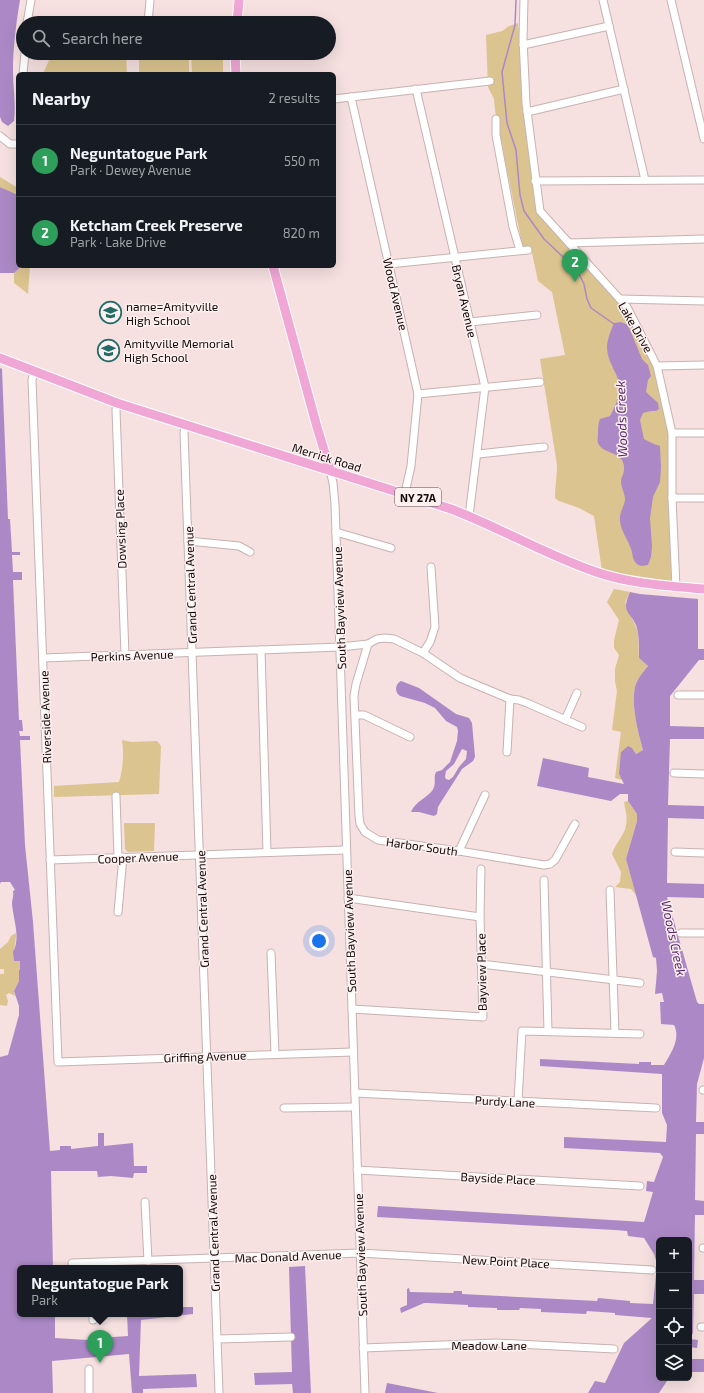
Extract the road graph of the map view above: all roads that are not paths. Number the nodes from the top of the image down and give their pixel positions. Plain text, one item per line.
1 (31, 0) edge
2 (150, 0) edge
3 (239, 0) edge
4 (524, 0) edge
5 (602, 0) edge
6 (671, 0) edge
7 (29, 16) edge
8 (149, 16) edge
9 (238, 16) edge
10 (609, 26) junction
11 (523, 45) junction
12 (24, 60) edge
13 (235, 60) edge
14 (23, 72) edge
15 (236, 72) edge
16 (490, 81) dead end
17 (624, 89) junction
18 (416, 90) junction
19 (350, 97) junction
20 (336, 99) edge
21 (527, 112) junction
22 (496, 119) dead end
23 (0, 136) edge
24 (704, 139) edge
25 (16, 144) edge
26 (645, 180) junction
27 (704, 180) edge
28 (535, 181) junction
29 (704, 239) edge
30 (569, 243) junction
31 (520, 250) junction
32 (528, 250) dead end
33 (455, 257) junction
34 (389, 264) junction
35 (274, 268) edge
36 (620, 299) junction
37 (704, 301) edge
38 (537, 315) dead end
39 (470, 322) junction
40 (0, 358) edge
41 (704, 365) edge
42 (657, 366) junction
43 (34, 372) junction
44 (540, 382) dead end
45 (485, 387) junction
46 (418, 394) junction
47 (117, 404) junction
48 (185, 425) junction
49 (704, 432) edge
50 (672, 433) junction
51 (544, 447) dead end
52 (478, 454) junction
53 (330, 470) junction
54 (405, 493) junction
55 (672, 498) junction
56 (704, 498) edge
57 (470, 516) junction
58 (336, 532) junction
59 (188, 541) junction
60 (391, 548) dead end
61 (250, 552) dead end
62 (431, 567) dead end
63 (676, 587) junction
64 (704, 589) edge
65 (368, 644) junction
66 (340, 647) junction
67 (261, 650) junction
68 (192, 653) junction
69 (423, 653) junction
70 (125, 655) junction
71 (43, 658) junction
72 (577, 693) dead end
73 (678, 695) dead end
74 (704, 695) edge
75 (510, 699) junction
76 (355, 715) junction
77 (565, 720) junction
78 (582, 727) dead end
79 (410, 737) dead end
80 (507, 752) dead end
81 (674, 773) dead end
82 (704, 774) edge
83 (485, 795) dead end
84 (116, 796) dead end
85 (575, 824) dead end
86 (346, 850) junction
87 (459, 851) junction
88 (267, 852) junction
89 (675, 852) dead end
90 (704, 853) edge
91 (200, 855) junction
92 (120, 857) junction
93 (50, 860) junction
94 (481, 869) dead end
95 (544, 880) dead end
96 (610, 890) dead end
97 (348, 898) junction
98 (118, 912) dead end
99 (480, 917) junction
100 (681, 932) dead end
101 (704, 933) edge
102 (271, 953) dead end
103 (481, 964) junction
104 (546, 972) junction
105 (613, 980) junction
106 (640, 983) dead end
107 (352, 1009) junction
108 (548, 1031) junction
109 (615, 1033) junction
110 (640, 1034) dead end
111 (353, 1052) junction
112 (275, 1054) junction
113 (206, 1056) junction
114 (58, 1062) joint
115 (355, 1093) junction
116 (518, 1101) junction
117 (355, 1107) junction
118 (284, 1108) dead end
119 (656, 1108) dead end
120 (357, 1170) junction
121 (640, 1186) dead end
122 (145, 1202) dead end
123 (360, 1253) junction
124 (213, 1259) junction
125 (148, 1261) junction
126 (72, 1263) dead end
127 (84, 1265) edge
128 (102, 1265) edge
129 (652, 1270) dead end
130 (291, 1337) dead end
131 (217, 1339) junction
132 (364, 1348) junction
133 (614, 1349) dead end
134 (89, 1369) dead end
135 (90, 1393) edge
136 (219, 1393) edge
137 (365, 1393) edge

1 - 7 street
2 - 8 street
3 - 9 main road
4 - 11 street, Lake Drive
5 - 10 street
6 - 24 street
10 - 11 street
10 - 17 street
11 - 21 street, Lake Drive
12 - 14 street
13 - 15 main road
16 - 18 street
17 - 21 street
17 - 26 street
18 - 19 street
18 - 33 street, Bryan Avenue
19 - 20 street
19 - 34 street, Wood Avenue
21 - 28 street, Lake Drive
22 - 31 street
23 - 25 street
26 - 27 street
26 - 28 street
28 - 30 street, Lake Drive
29 - 30 street
30 - 36 street, Lake Drive
31 - 32 street
31 - 33 street
33 - 34 street
33 - 39 street, Bryan Avenue
34 - 46 street, Wood Avenue
35 - 53 main road
36 - 37 street
36 - 42 street, Lake Drive
38 - 39 street
39 - 45 street, Bryan Avenue
40 - 43 main road, Merrick Road / NY 27A
41 - 42 street
42 - 50 street, Lake Drive
43 - 47 main road, Merrick Road / NY 27A
43 - 71 street, Riverside Avenue
44 - 45 street
45 - 46 street
45 - 52 street, Bryan Avenue
46 - 54 street, Wood Avenue
47 - 48 main road, Merrick Road / NY 27A
47 - 70 street, Dowsing Place
48 - 53 main road, Merrick Road / NY 27A
48 - 59 street, Grand Central Avenue
49 - 50 street
50 - 55 street, Lake Drive
51 - 52 street
52 - 57 street, Bryan Avenue
53 - 54 main road, Merrick Road / NY 27A
53 - 58 street, South Bayview Avenue
54 - 57 main road, Merrick Road / NY 27A
55 - 56 street
55 - 63 street, Lake Drive
57 - 63 main road, Merrick Road
58 - 60 street
58 - 66 street, South Bayview Avenue
59 - 61 street
59 - 68 street, Grand Central Avenue
62 - 69 street
63 - 64 main road, Merrick Road
65 - 66 street, Perkins Avenue
65 - 69 street, Perkins Avenue
65 - 76 street, Harbor South
66 - 67 street, Perkins Avenue
66 - 86 street, South Bayview Avenue
67 - 68 street, Perkins Avenue
67 - 88 street
68 - 70 street, Perkins Avenue
68 - 91 street, Grand Central Avenue
69 - 75 street, Perkins Avenue
70 - 71 street, Perkins Avenue
71 - 93 street, Riverside Avenue
72 - 77 street
73 - 74 street
75 - 77 street, Perkins Avenue
75 - 80 street
76 - 79 street
76 - 87 street, Harbor South
77 - 78 street, Perkins Avenue
81 - 82 street
83 - 87 street
84 - 92 street
85 - 87 street, Harbor South
86 - 88 street, Cooper Avenue
86 - 97 street, South Bayview Avenue
88 - 91 street, Cooper Avenue
89 - 90 street
91 - 92 street, Cooper Avenue
91 - 113 street, Grand Central Avenue
92 - 93 street, Cooper Avenue
92 - 98 street
93 - 114 street, Riverside Avenue
94 - 99 street, Bayview Place
95 - 104 street
96 - 105 street
97 - 99 street
97 - 107 street, South Bayview Avenue
99 - 103 street, Bayview Place
100 - 101 street
102 - 112 street
103 - 104 street
103 - 107 street, Bayview Place
104 - 105 street
104 - 108 street
105 - 106 street
105 - 109 street
107 - 111 street, South Bayview Avenue
108 - 109 street
108 - 116 street
109 - 110 street
111 - 112 street, Griffing Avenue
111 - 115 street, South Bayview Avenue
112 - 113 street, Griffing Avenue
113 - 114 street, Griffing Avenue
113 - 124 street, Grand Central Avenue
115 - 116 street, Purdy Lane
115 - 117 street, South Bayview Avenue
116 - 119 street, Purdy Lane
117 - 118 street
117 - 120 street, South Bayview Avenue
120 - 121 street, Bayside Place
120 - 123 street, South Bayview Avenue
122 - 125 street
123 - 124 street, Mac Donald Avenue
123 - 129 street, New Point Place
123 - 132 street, South Bayview Avenue
124 - 125 street, Mac Donald Avenue
124 - 131 street, Grand Central Avenue
125 - 128 street, Mac Donald Avenue
126 - 127 street, Mac Donald Avenue
130 - 131 street
131 - 136 street, Grand Central Avenue
132 - 133 street, Meadow Lane
132 - 137 street, South Bayview Avenue
134 - 135 street

